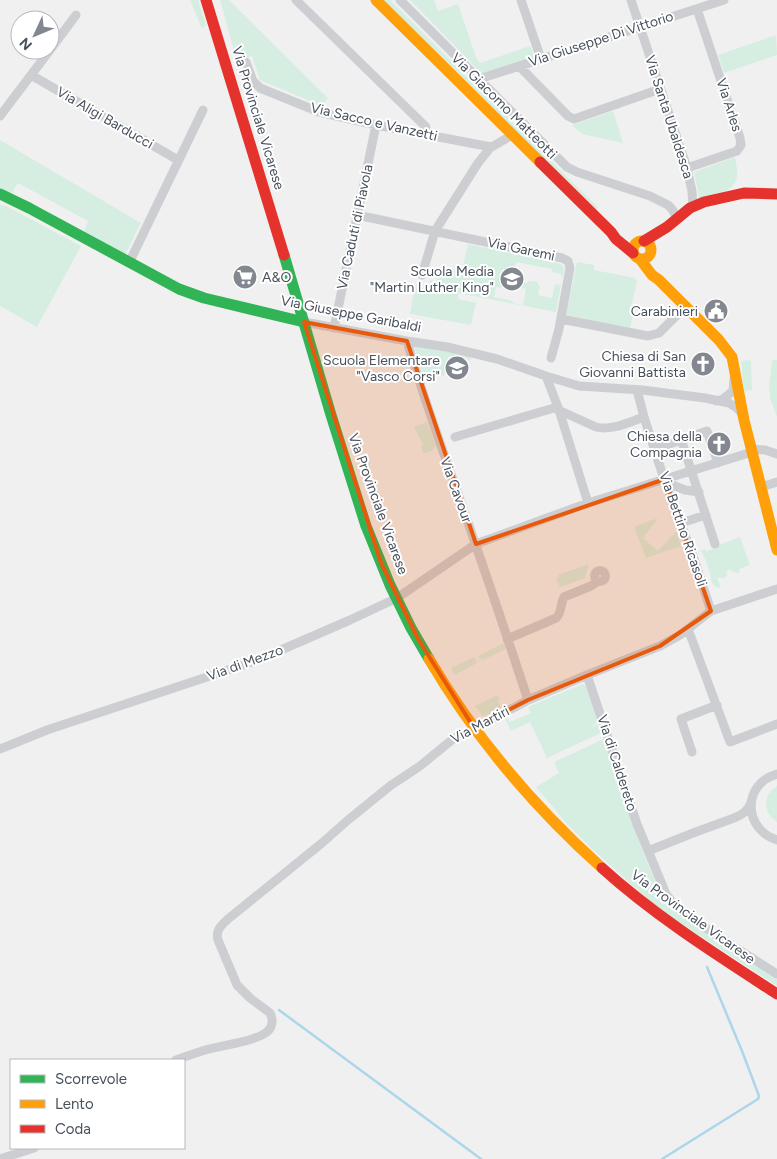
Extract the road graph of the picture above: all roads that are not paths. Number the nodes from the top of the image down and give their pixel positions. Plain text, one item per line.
1 (206, 0) edge
2 (296, 0) edge
3 (376, 0) edge
4 (400, 0) edge
5 (521, 0) edge
6 (630, 0) edge
7 (724, 0) edge
8 (697, 9) junction
9 (76, 15) dead end
10 (639, 27) junction
11 (60, 37) edge
12 (541, 59) junction
13 (42, 60) edge
14 (246, 62) dead end
15 (519, 66) junction
16 (31, 75) junction
17 (479, 79) junction
18 (660, 89) junction
19 (203, 110) dead end
20 (0, 116) edge
21 (376, 125) junction
22 (426, 134) junction
23 (512, 135) junction
24 (491, 147) junction
25 (178, 160) junction
26 (687, 168) junction
27 (0, 194) edge
28 (777, 194) edge
29 (693, 207) junction
30 (357, 215) junction
31 (677, 218) junction
32 (436, 230) junction
33 (642, 250) junction
34 (129, 263) junction
35 (422, 275) dead end
36 (686, 306) junction
37 (561, 319) junction
38 (304, 322) junction
39 (334, 328) junction
40 (407, 341) junction
41 (551, 358) dead end
42 (734, 367) junction
43 (546, 376) junction
44 (637, 390) junction
45 (716, 401) junction
46 (559, 410) junction
47 (743, 415) junction
48 (644, 417) junction
49 (455, 437) dead end
50 (682, 439) junction
51 (655, 448) junction
52 (752, 451) junction
53 (777, 454) edge
54 (718, 463) junction
55 (692, 470) junction
56 (665, 480) junction
57 (777, 482) edge
58 (761, 487) junction
59 (699, 492) junction
60 (588, 503) junction
61 (706, 515) junction
62 (681, 523) junction
63 (774, 527) edge
64 (476, 544) junction
65 (715, 544) dead end
66 (777, 550) edge
67 (598, 581) dead end
68 (777, 589) edge
69 (397, 598) junction
70 (711, 612) junction
71 (688, 629) junction
72 (507, 638) junction
73 (587, 675) junction
74 (528, 700) junction
75 (717, 705) junction
76 (777, 724) edge
77 (474, 728) junction
78 (0, 749) edge
79 (692, 752) dead end
80 (777, 774) edge
81 (751, 802) junction
82 (734, 818) junction
83 (764, 834) junction
84 (777, 841) edge
85 (648, 851) junction
86 (777, 974) edge
87 (777, 994) edge
88 (179, 1059) edge
89 (31, 1149) edge
90 (0, 1159) edge

1 - 38 main road, Via Provinciale Vicarese
2 - 22 street
3 - 23 main road, Via Giacomo Matteotti
4 - 17 street
5 - 12 street
6 - 10 street, Via Santa Ubaldesca
7 - 8 street, Via Giuseppe Di Vittorio
8 - 10 street, Via Giuseppe Di Vittorio
8 - 26 street, Via Arles
9 - 11 street
10 - 12 street, Via Giuseppe Di Vittorio
10 - 18 street, Via Santa Ubaldesca
12 - 15 street, Via Giuseppe Di Vittorio
13 - 16 street
14 - 21 street, Via Sacco e Vanzetti
15 - 17 street, Via Giuseppe Di Vittorio
15 - 18 street
16 - 20 street
16 - 25 street, Via Aligi Barducci
17 - 31 street
18 - 26 street, Via Santa Ubaldesca
19 - 25 street
21 - 22 street, Via Sacco e Vanzetti
21 - 30 street, Via Caduti di Piavola
22 - 24 street, Via Sacco e Vanzetti
23 - 24 street
23 - 33 main road, Via Giacomo Matteotti
24 - 32 street
25 - 34 street
26 - 29 street, Via Santa Ubaldesca
27 - 34 main road, Via Giuseppe Garibaldi
28 - 29 main road
29 - 31 main road
30 - 32 street
30 - 39 street, Via Caduti di Piavola
31 - 33 main road
32 - 35 street
32 - 37 street, Via Garemi
33 - 36 main road
34 - 38 main road, Via Giuseppe Garibaldi
36 - 37 street
36 - 42 main road
37 - 41 street, Via Garemi
38 - 39 street, Via Giuseppe Garibaldi
38 - 69 main road, Via Provinciale Vicarese
39 - 40 street, Via Giuseppe Garibaldi
40 - 43 street, Via Giuseppe Garibaldi
40 - 64 street, Via Cavour
42 - 45 street
42 - 47 main road
43 - 44 street, Via Giuseppe Garibaldi
43 - 46 street
44 - 45 street, Via Giuseppe Garibaldi
44 - 48 street, Via Bettino Ricasoli
45 - 47 street, Via Giuseppe Garibaldi
46 - 48 street
46 - 49 street
46 - 60 street
47 - 52 main road
48 - 51 street, Via Bettino Ricasoli
50 - 51 street
50 - 54 street
50 - 55 street
51 - 56 street, Via Bettino Ricasoli
52 - 53 street
52 - 54 street, Via di Mezzo
52 - 58 main road
54 - 55 street, Via di Mezzo
55 - 56 street, Via di Mezzo
55 - 59 street
56 - 59 street
56 - 60 street, Via di Mezzo
56 - 62 street, Via Bettino Ricasoli
57 - 58 street
58 - 63 main road
59 - 61 street
60 - 64 street, Via di Mezzo
61 - 62 street
61 - 65 street
62 - 70 street, Via Bettino Ricasoli
63 - 66 main road
64 - 69 street, Via di Mezzo
64 - 72 street, Via Cavour
67 - 72 street
68 - 70 street, Via Martiri
69 - 77 main road, Via Provinciale Vicarese
69 - 78 street, Via di Mezzo
70 - 71 street, Via Martiri
71 - 73 street, Via Martiri
71 - 75 street
72 - 74 street, Via Cavour
73 - 74 street, Via Martiri
73 - 85 street, Via di Caldereto
74 - 77 street, Via Martiri
75 - 76 street
75 - 79 street
77 - 87 main road, Via Provinciale Vicarese
77 - 88 street, Via Martiri
80 - 81 street
81 - 82 street
81 - 83 street
82 - 83 street
82 - 85 street
83 - 84 street
85 - 86 street, Via di Caldereto
89 - 90 street

